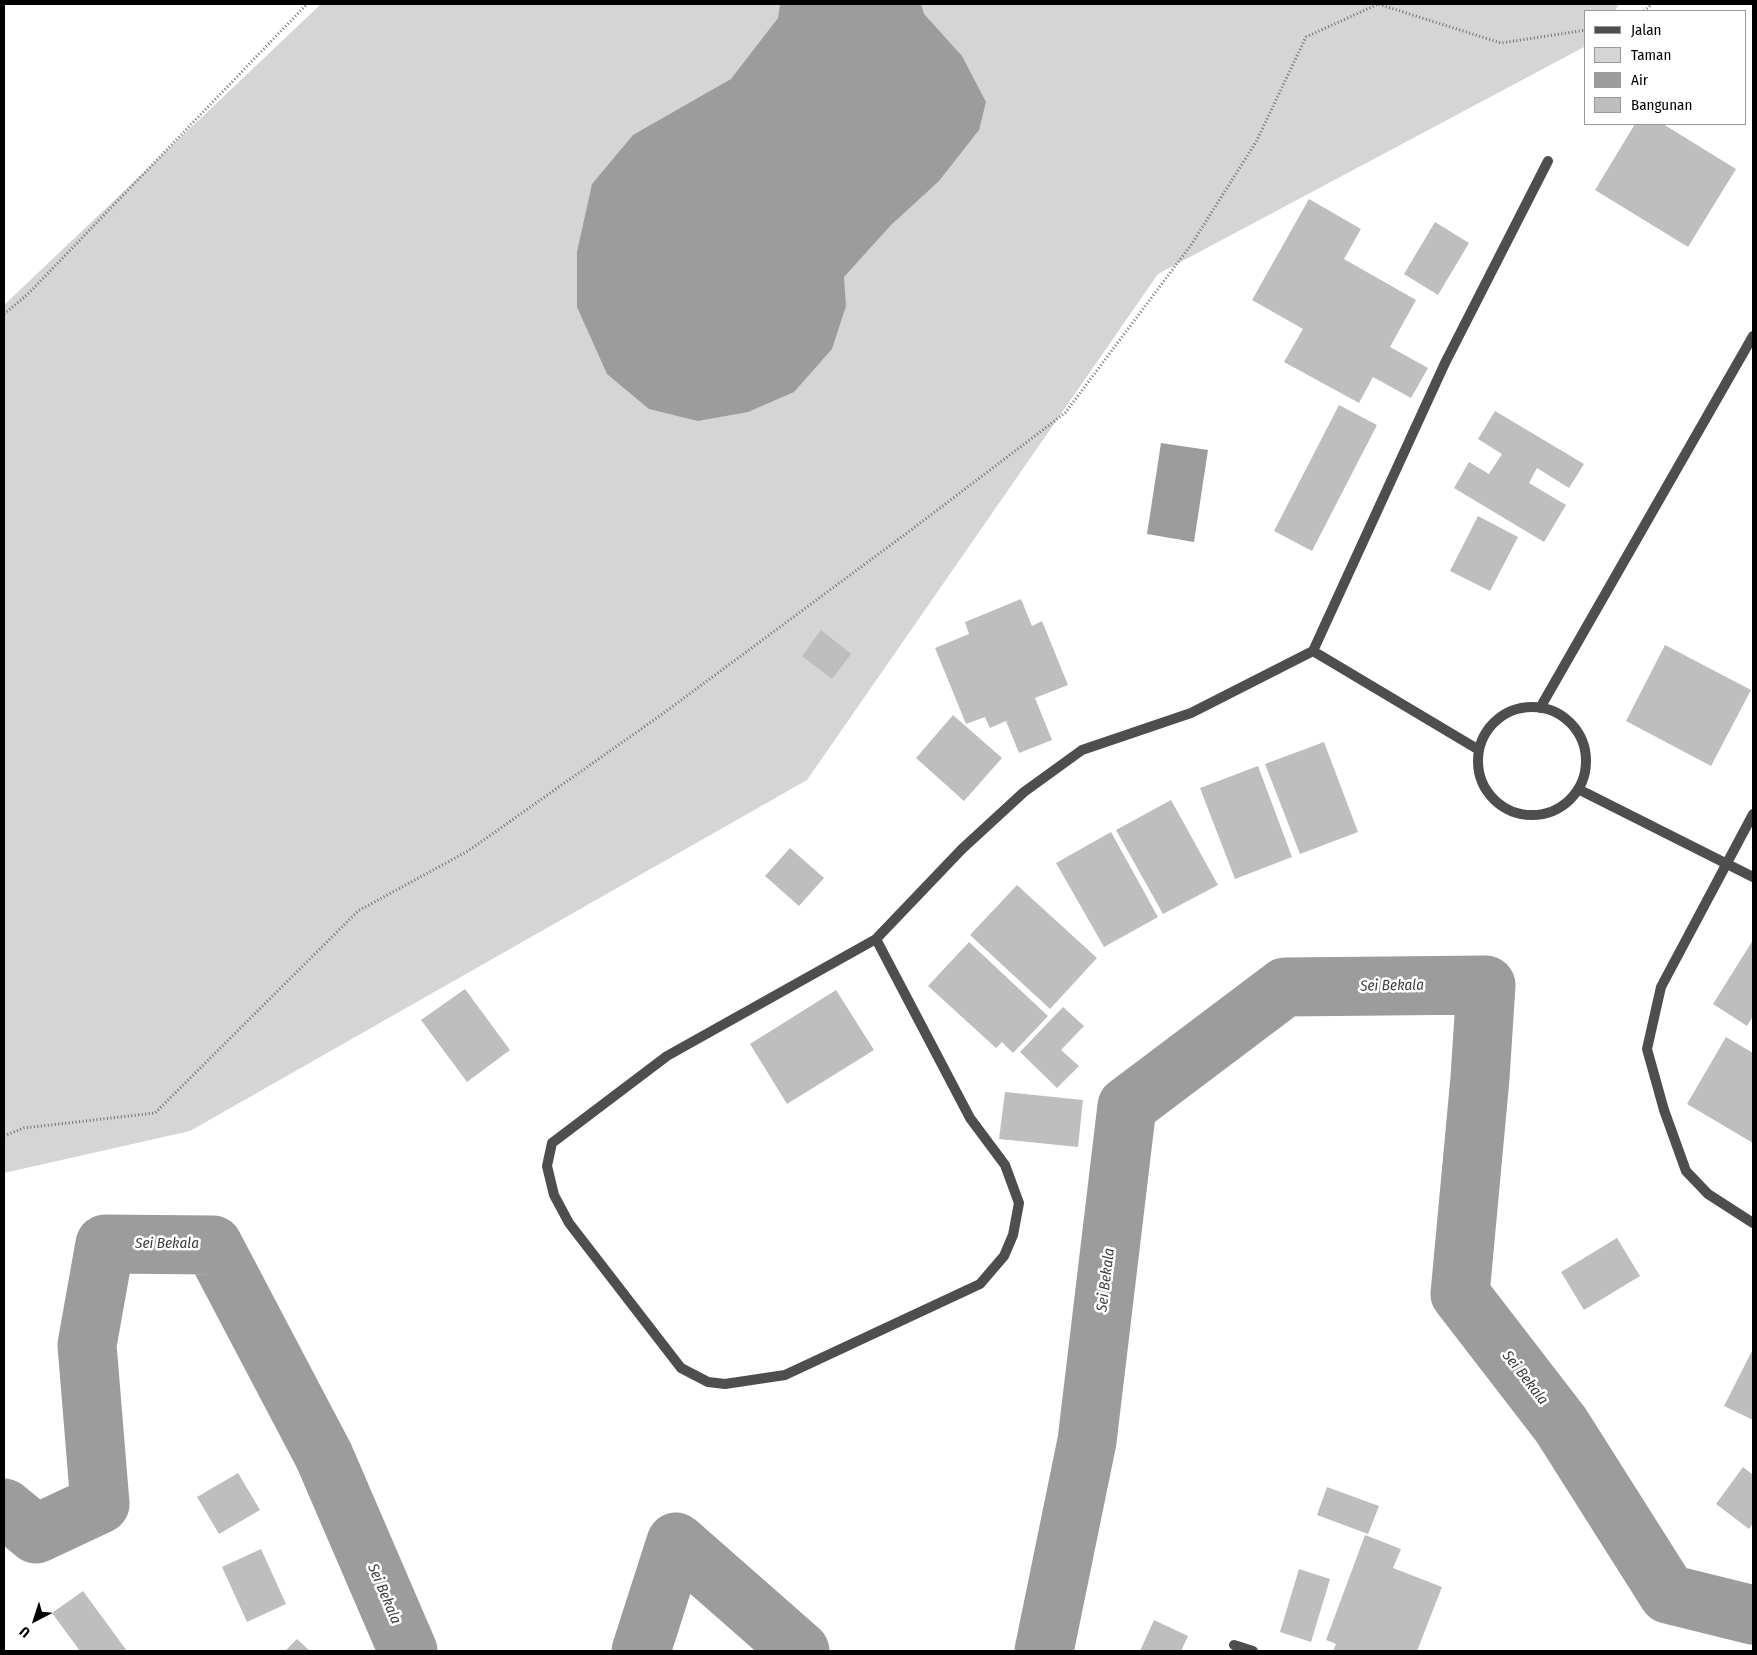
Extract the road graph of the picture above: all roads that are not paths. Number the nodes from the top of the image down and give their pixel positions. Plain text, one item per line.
1 (1548, 161) dead end
2 (1753, 336) edge
3 (1313, 651) junction
4 (1540, 708) junction
5 (1479, 750) junction
6 (1578, 789) junction
7 (1753, 814) edge
8 (1726, 863) junction
9 (1753, 877) edge
10 (876, 939) junction
11 (1753, 1223) edge
12 (1234, 1645) dead end
13 (1253, 1651) edge

1 - 3 street
2 - 4 street
3 - 5 street
3 - 10 street
4 - 5 street
4 - 6 street
5 - 6 street
6 - 8 street
7 - 8 street
8 - 9 street
8 - 11 street
10 - 10 street
12 - 13 street

